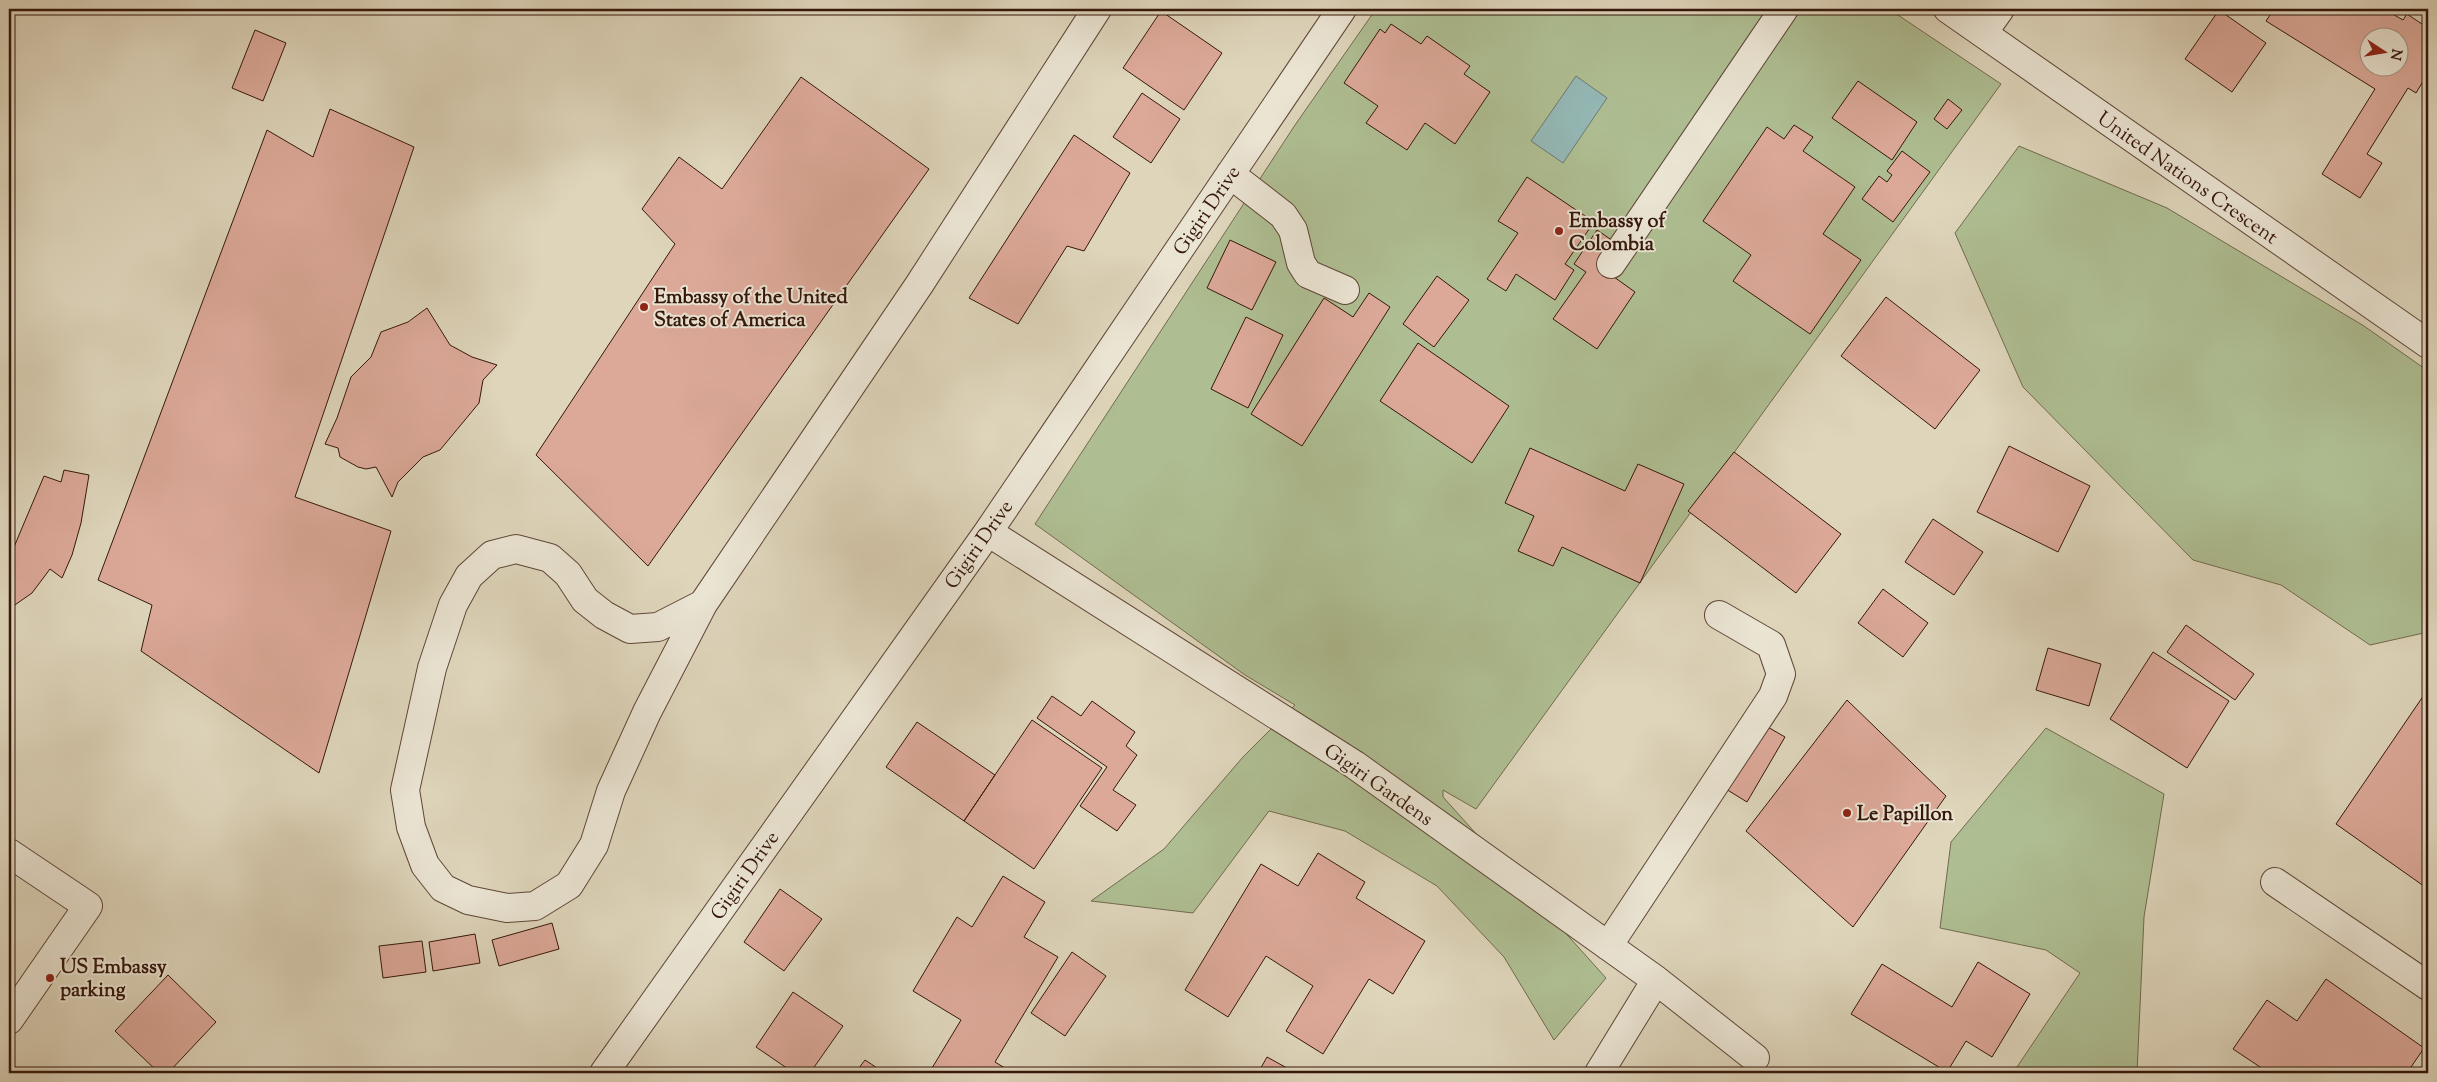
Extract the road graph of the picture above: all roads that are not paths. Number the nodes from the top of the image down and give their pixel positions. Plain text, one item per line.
1 (1097, 9) edge
2 (1342, 9) edge
3 (1784, 9) edge
4 (1948, 9) edge
5 (2000, 9) edge
6 (1983, 33) junction
7 (1230, 174) junction
8 (1611, 264) dead end
9 (1345, 290) dead end
10 (2428, 344) edge
11 (988, 532) junction
12 (703, 604) junction
13 (1719, 615) dead end
14 (9, 853) edge
15 (2275, 882) dead end
16 (1608, 946) junction
17 (1656, 980) junction
18 (2428, 986) edge
19 (9, 1020) edge
20 (1755, 1058) dead end
21 (604, 1073) edge
22 (1599, 1073) edge

1 - 12 street
2 - 7 street, Gigiri Drive
3 - 8 street
4 - 6 street, United Nations Crescent
5 - 6 street
6 - 10 street, United Nations Crescent
7 - 9 street
7 - 11 street, Gigiri Drive
11 - 16 street, Gigiri Gardens
11 - 21 street, Gigiri Drive
12 - 12 street
13 - 16 street
14 - 19 street
15 - 18 street
16 - 17 street, Gigiri Gardens
17 - 20 street, Gigiri Gardens
17 - 22 street

